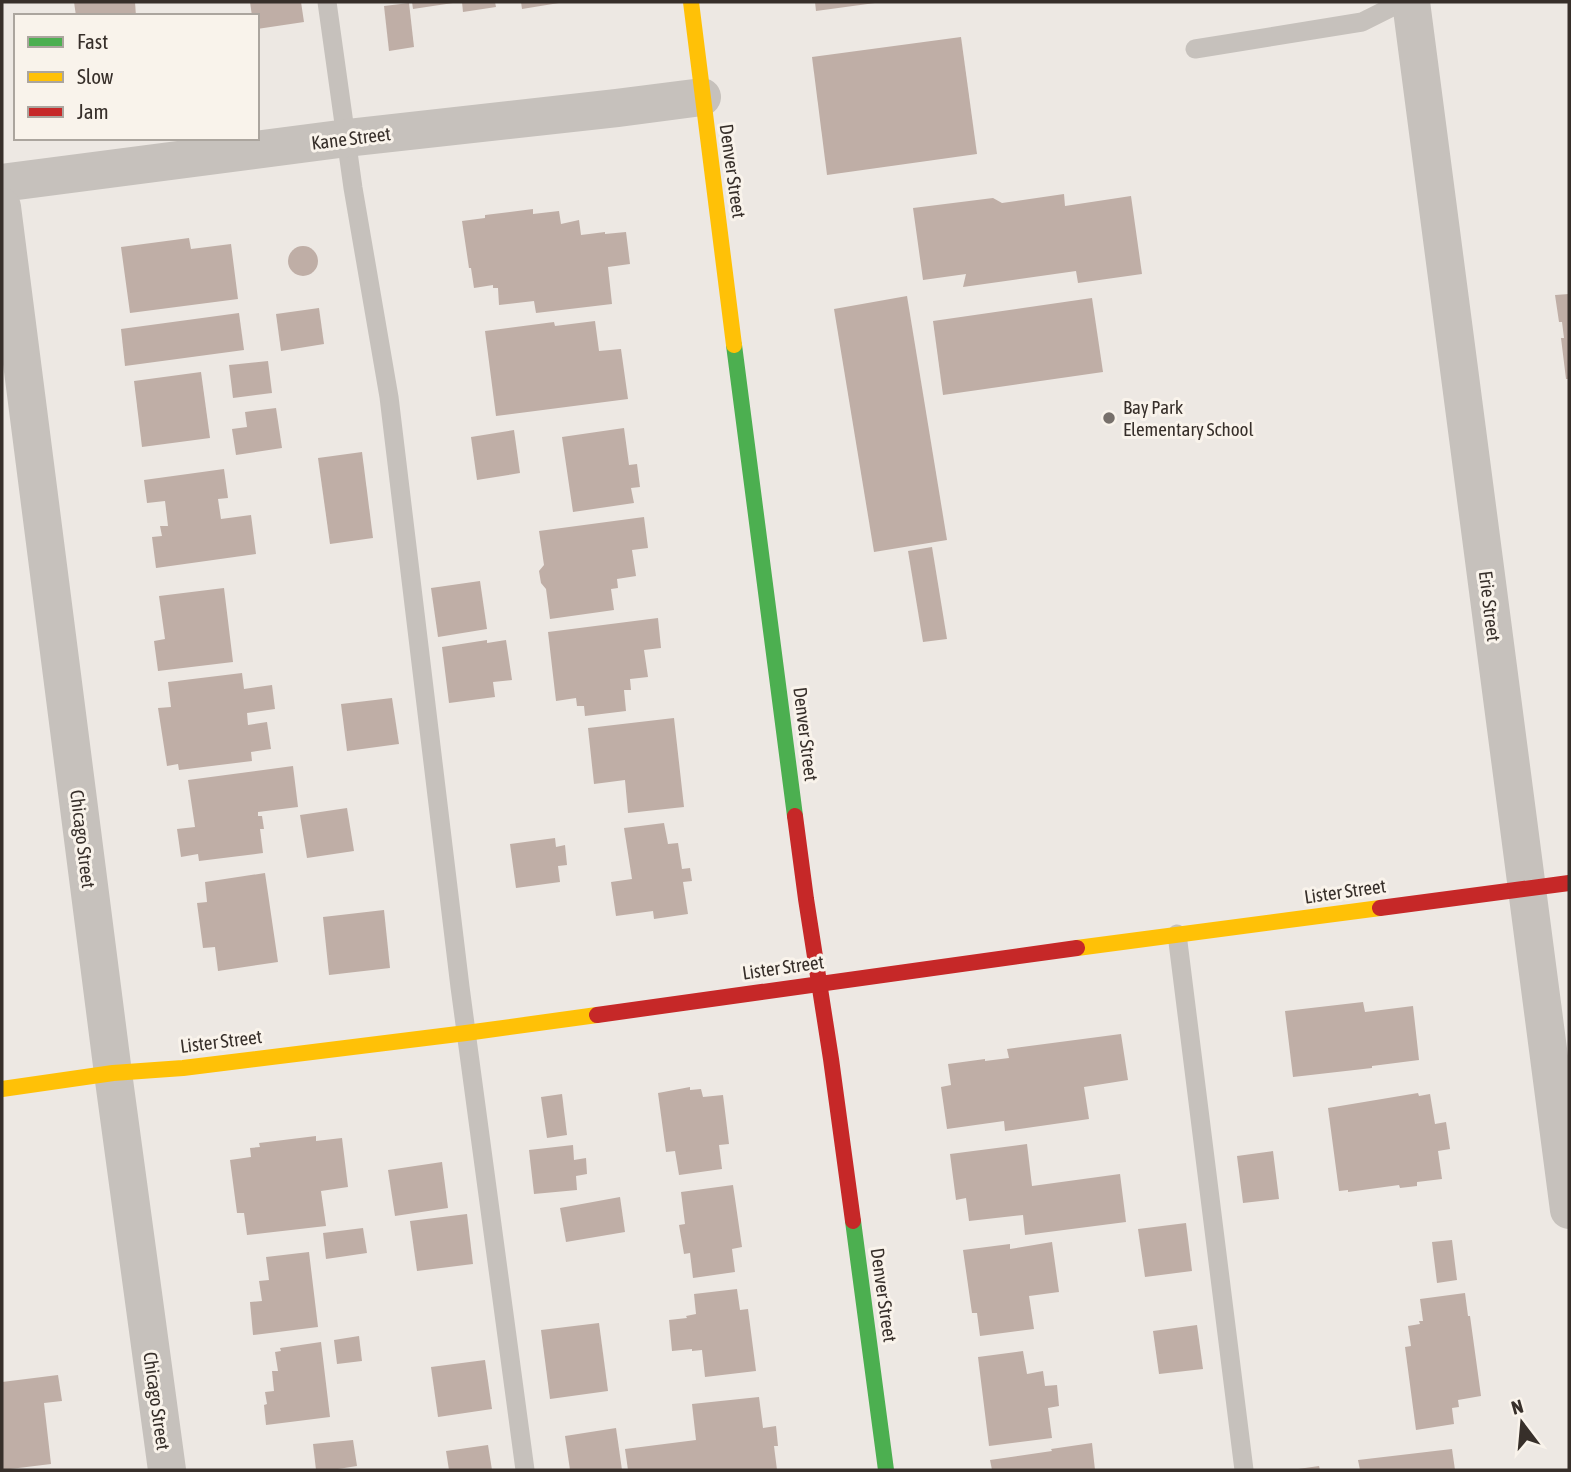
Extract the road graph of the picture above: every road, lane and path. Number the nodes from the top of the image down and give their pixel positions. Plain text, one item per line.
1 (327, 2) edge
2 (691, 2) edge
3 (1402, 2) edge
4 (1411, 2) edge
5 (1195, 49) dead end
6 (702, 97) junction
7 (346, 138) junction
8 (2, 183) edge
9 (2, 207) edge
10 (1569, 883) edge
11 (1528, 888) junction
12 (1178, 934) junction
13 (819, 984) junction
14 (466, 1032) junction
15 (113, 1073) junction
16 (2, 1089) edge
17 (1569, 1210) edge
18 (167, 1470) edge
19 (525, 1470) edge
20 (886, 1470) edge
21 (1244, 1470) edge

1 - 7 lane
2 - 6 street, Denver Street
3 - 5 lane
4 - 11 street, Erie Street
6 - 7 street, Kane Street
6 - 13 street, Denver Street
7 - 8 street, Kane Street
7 - 14 lane
9 - 15 street, Chicago Street
10 - 11 street, Lister Street
11 - 12 street, Lister Street
11 - 17 street, Erie Street
12 - 13 street, Lister Street
12 - 21 lane
13 - 14 street, Lister Street
13 - 20 street, Denver Street
14 - 15 street, Lister Street
14 - 19 lane
15 - 16 street, Lister Street
15 - 18 street, Chicago Street

